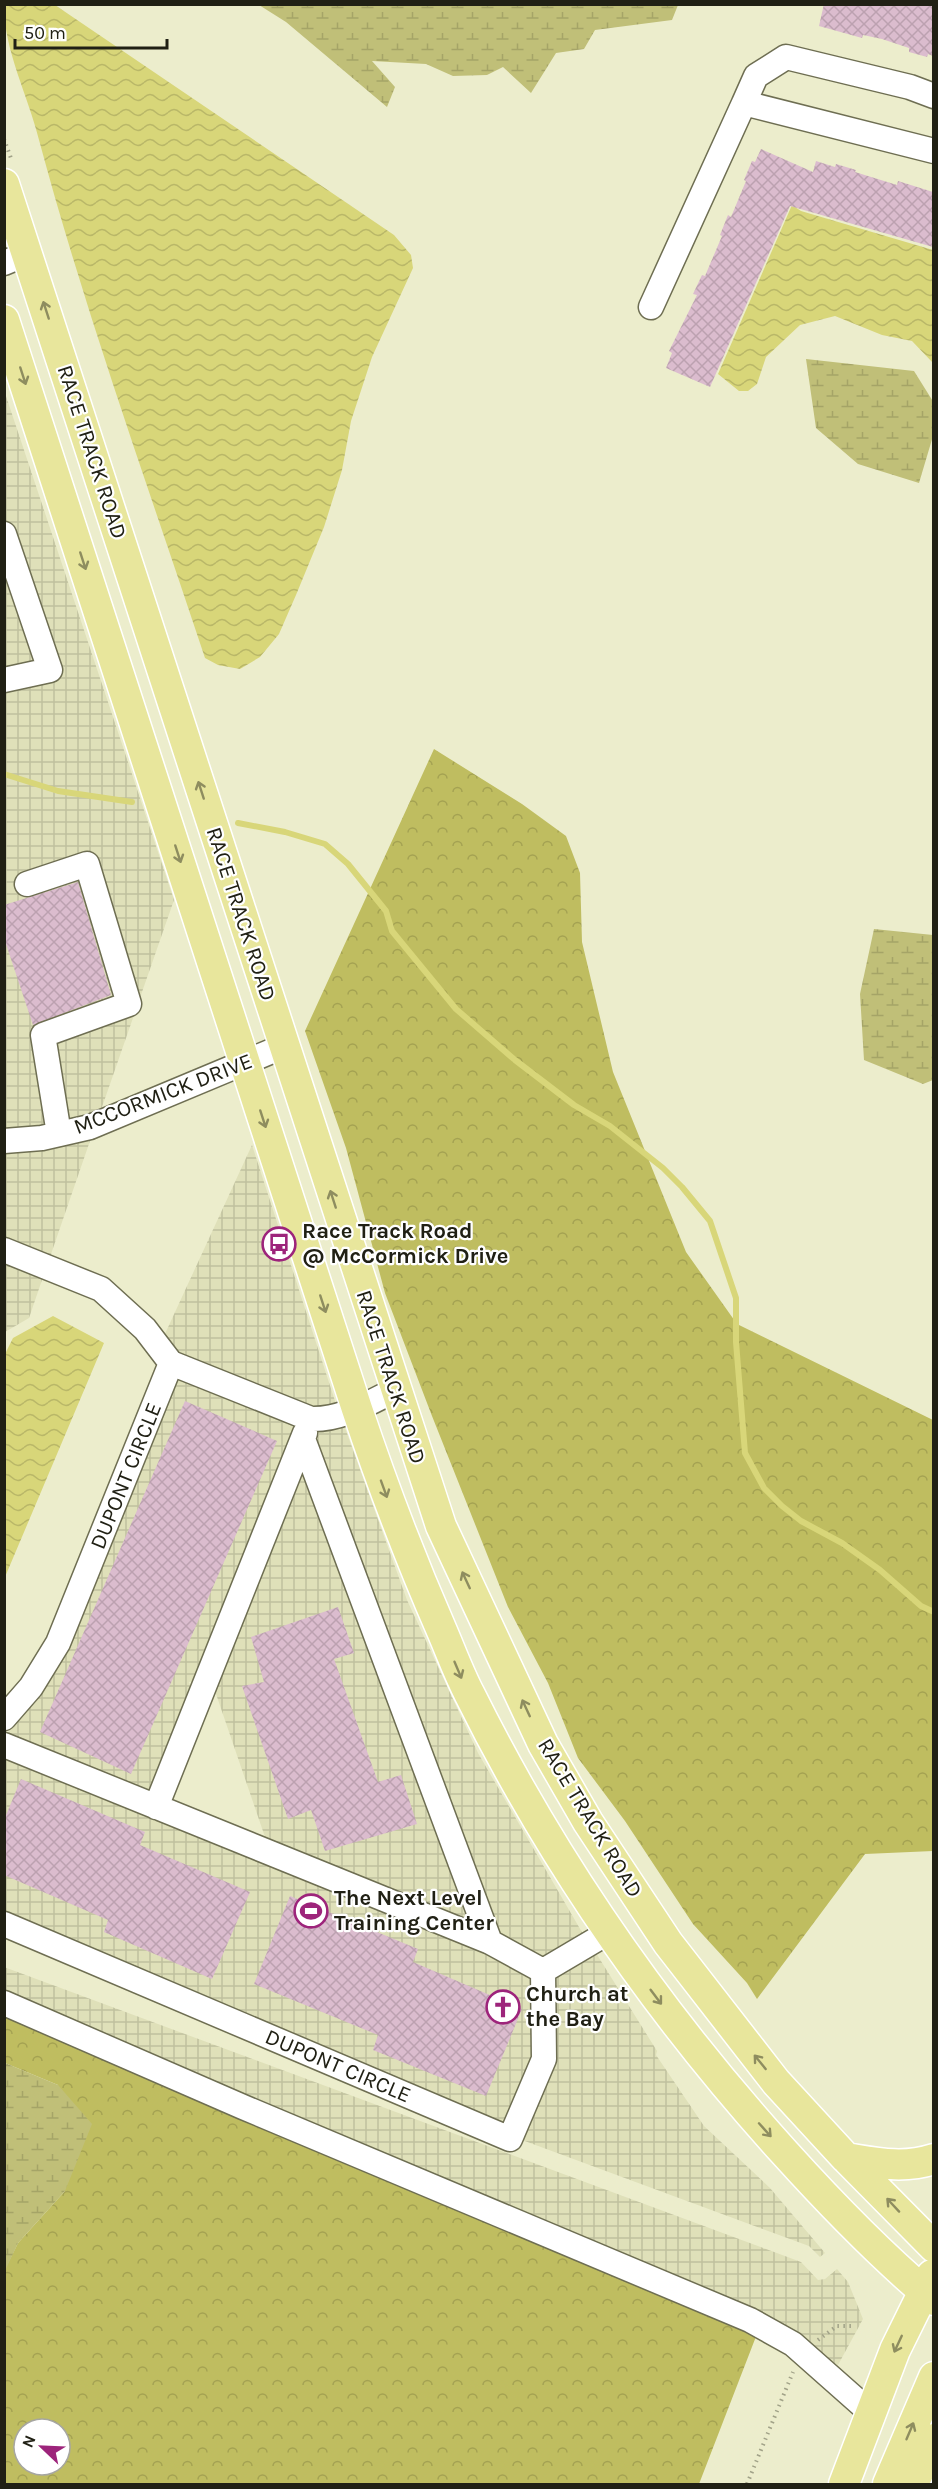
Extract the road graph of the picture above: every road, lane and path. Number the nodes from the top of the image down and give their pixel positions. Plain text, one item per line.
1 (933, 96) edge
2 (744, 104) junction
3 (4, 139) edge
4 (933, 152) edge
5 (9, 177) edge
6 (16, 258) edge
7 (651, 307) dead end
8 (4, 320) edge
9 (4, 534) edge
10 (4, 680) edge
11 (27, 884) dead end
12 (284, 1046) junction
13 (245, 1063) junction
14 (59, 1134) junction
15 (4, 1141) edge
16 (4, 1250) edge
17 (171, 1363) junction
18 (395, 1390) junction
19 (357, 1409) junction
20 (307, 1429) junction
21 (4, 1718) edge
22 (4, 1745) edge
23 (156, 1807) junction
24 (4, 1924) edge
25 (609, 1932) junction
26 (490, 1942) junction
27 (543, 1971) junction
28 (4, 2003) edge
29 (846, 2158) junction
30 (933, 2159) edge
31 (933, 2247) edge
32 (930, 2288) edge
33 (853, 2326) dead end
34 (804, 2355) junction
35 (933, 2377) edge
36 (871, 2413) junction
37 (933, 2439) edge
38 (747, 2484) edge
39 (844, 2484) edge
40 (888, 2484) edge
41 (913, 2484) edge

1 - 2 street
2 - 4 street
2 - 7 street
3 - 5 path
5 - 6 main road, RACE TRACK ROAD
12 -> 6 main road, RACE TRACK ROAD
8 -> 13 main road, RACE TRACK ROAD
9 - 10 street
11 - 14 street
12 - 13 street, MCCORMICK DRIVE
18 -> 12 main road, RACE TRACK ROAD
13 - 14 street, MCCORMICK DRIVE
13 -> 19 main road, RACE TRACK ROAD
14 - 15 street, MCCORMICK DRIVE
16 - 17 street
17 - 20 street
17 - 21 street, DUPONT CIRCLE
18 - 19 street
29 -> 18 main road, RACE TRACK ROAD
19 - 20 street
19 -> 25 main road, RACE TRACK ROAD
20 - 23 street
20 - 26 street
22 - 23 street
23 - 26 street
24 - 27 street, DUPONT CIRCLE
25 - 27 street
25 -> 32 main road, RACE TRACK ROAD
26 - 27 street
28 - 34 street
29 - 30 main road
31 -> 29 main road, RACE TRACK ROAD
32 -> 36 main road
33 - 34 path
34 - 36 street
34 - 38 path
40 -> 35 main road
36 - 39 main road
37 - 41 main road

